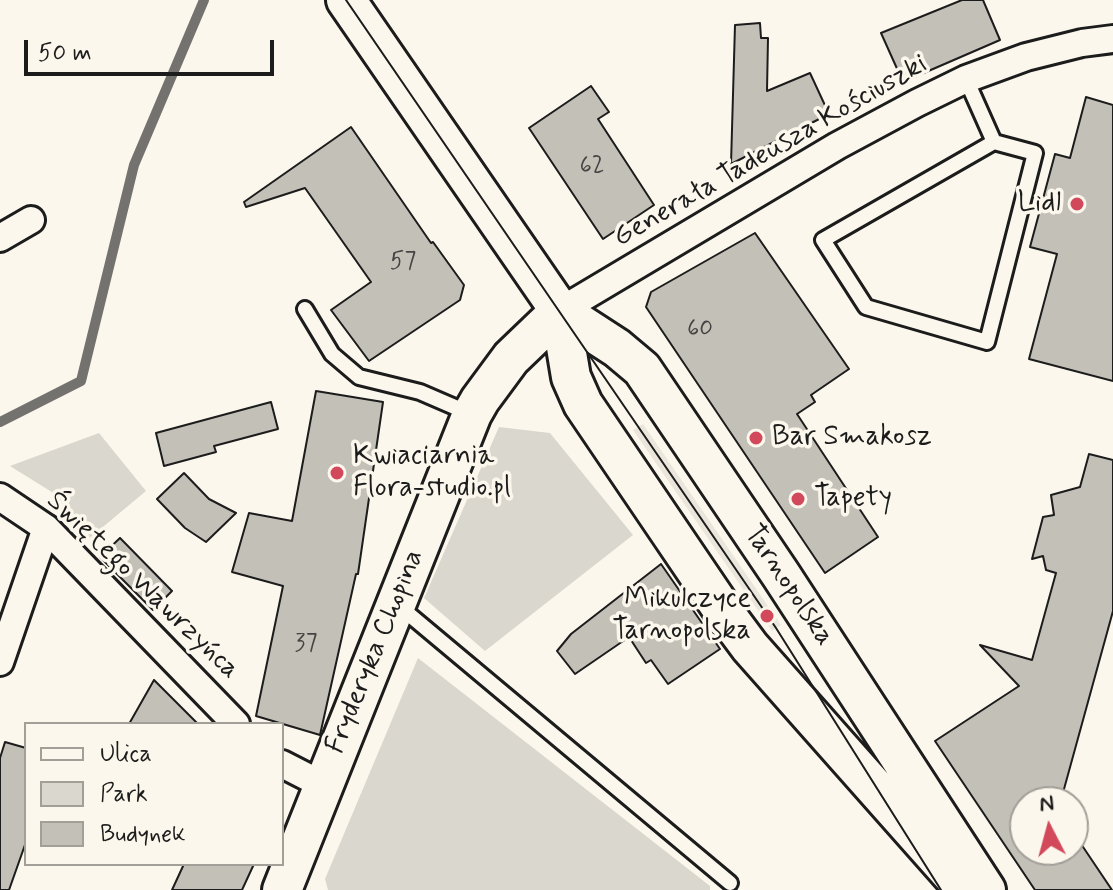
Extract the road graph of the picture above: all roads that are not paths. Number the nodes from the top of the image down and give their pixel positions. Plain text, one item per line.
1 (346, 0) edge
2 (1113, 39) edge
3 (966, 79) junction
4 (994, 142) junction
5 (31, 220) dead end
6 (0, 238) edge
7 (305, 309) dead end
8 (560, 311) junction
9 (472, 414) junction
10 (0, 497) edge
11 (46, 528) junction
12 (395, 603) junction
13 (0, 662) edge
14 (234, 722) edge
15 (284, 765) edge
16 (323, 785) junction
17 (730, 883) dead end
18 (282, 890) edge
19 (966, 890) edge
20 (986, 890) edge

1 - 8 main road, Tarnopolska
2 - 3 street, Generała Tadeusza Kościuszki
3 - 4 lane
3 - 8 street, Generała Tadeusza Kościuszki
4 - 4 lane
5 - 6 street
7 - 9 lane
8 - 9 main road, Fryderyka Chopina
8 - 19 main road, Tarnopolska
8 - 20 main road, Tarnopolska
9 - 12 main road, Fryderyka Chopina
10 - 11 street, Świętego Wawrzyńca
11 - 13 street
11 - 14 street, Świętego Wawrzyńca
12 - 16 main road, Fryderyka Chopina
12 - 17 lane
15 - 16 street
16 - 18 main road, Fryderyka Chopina

